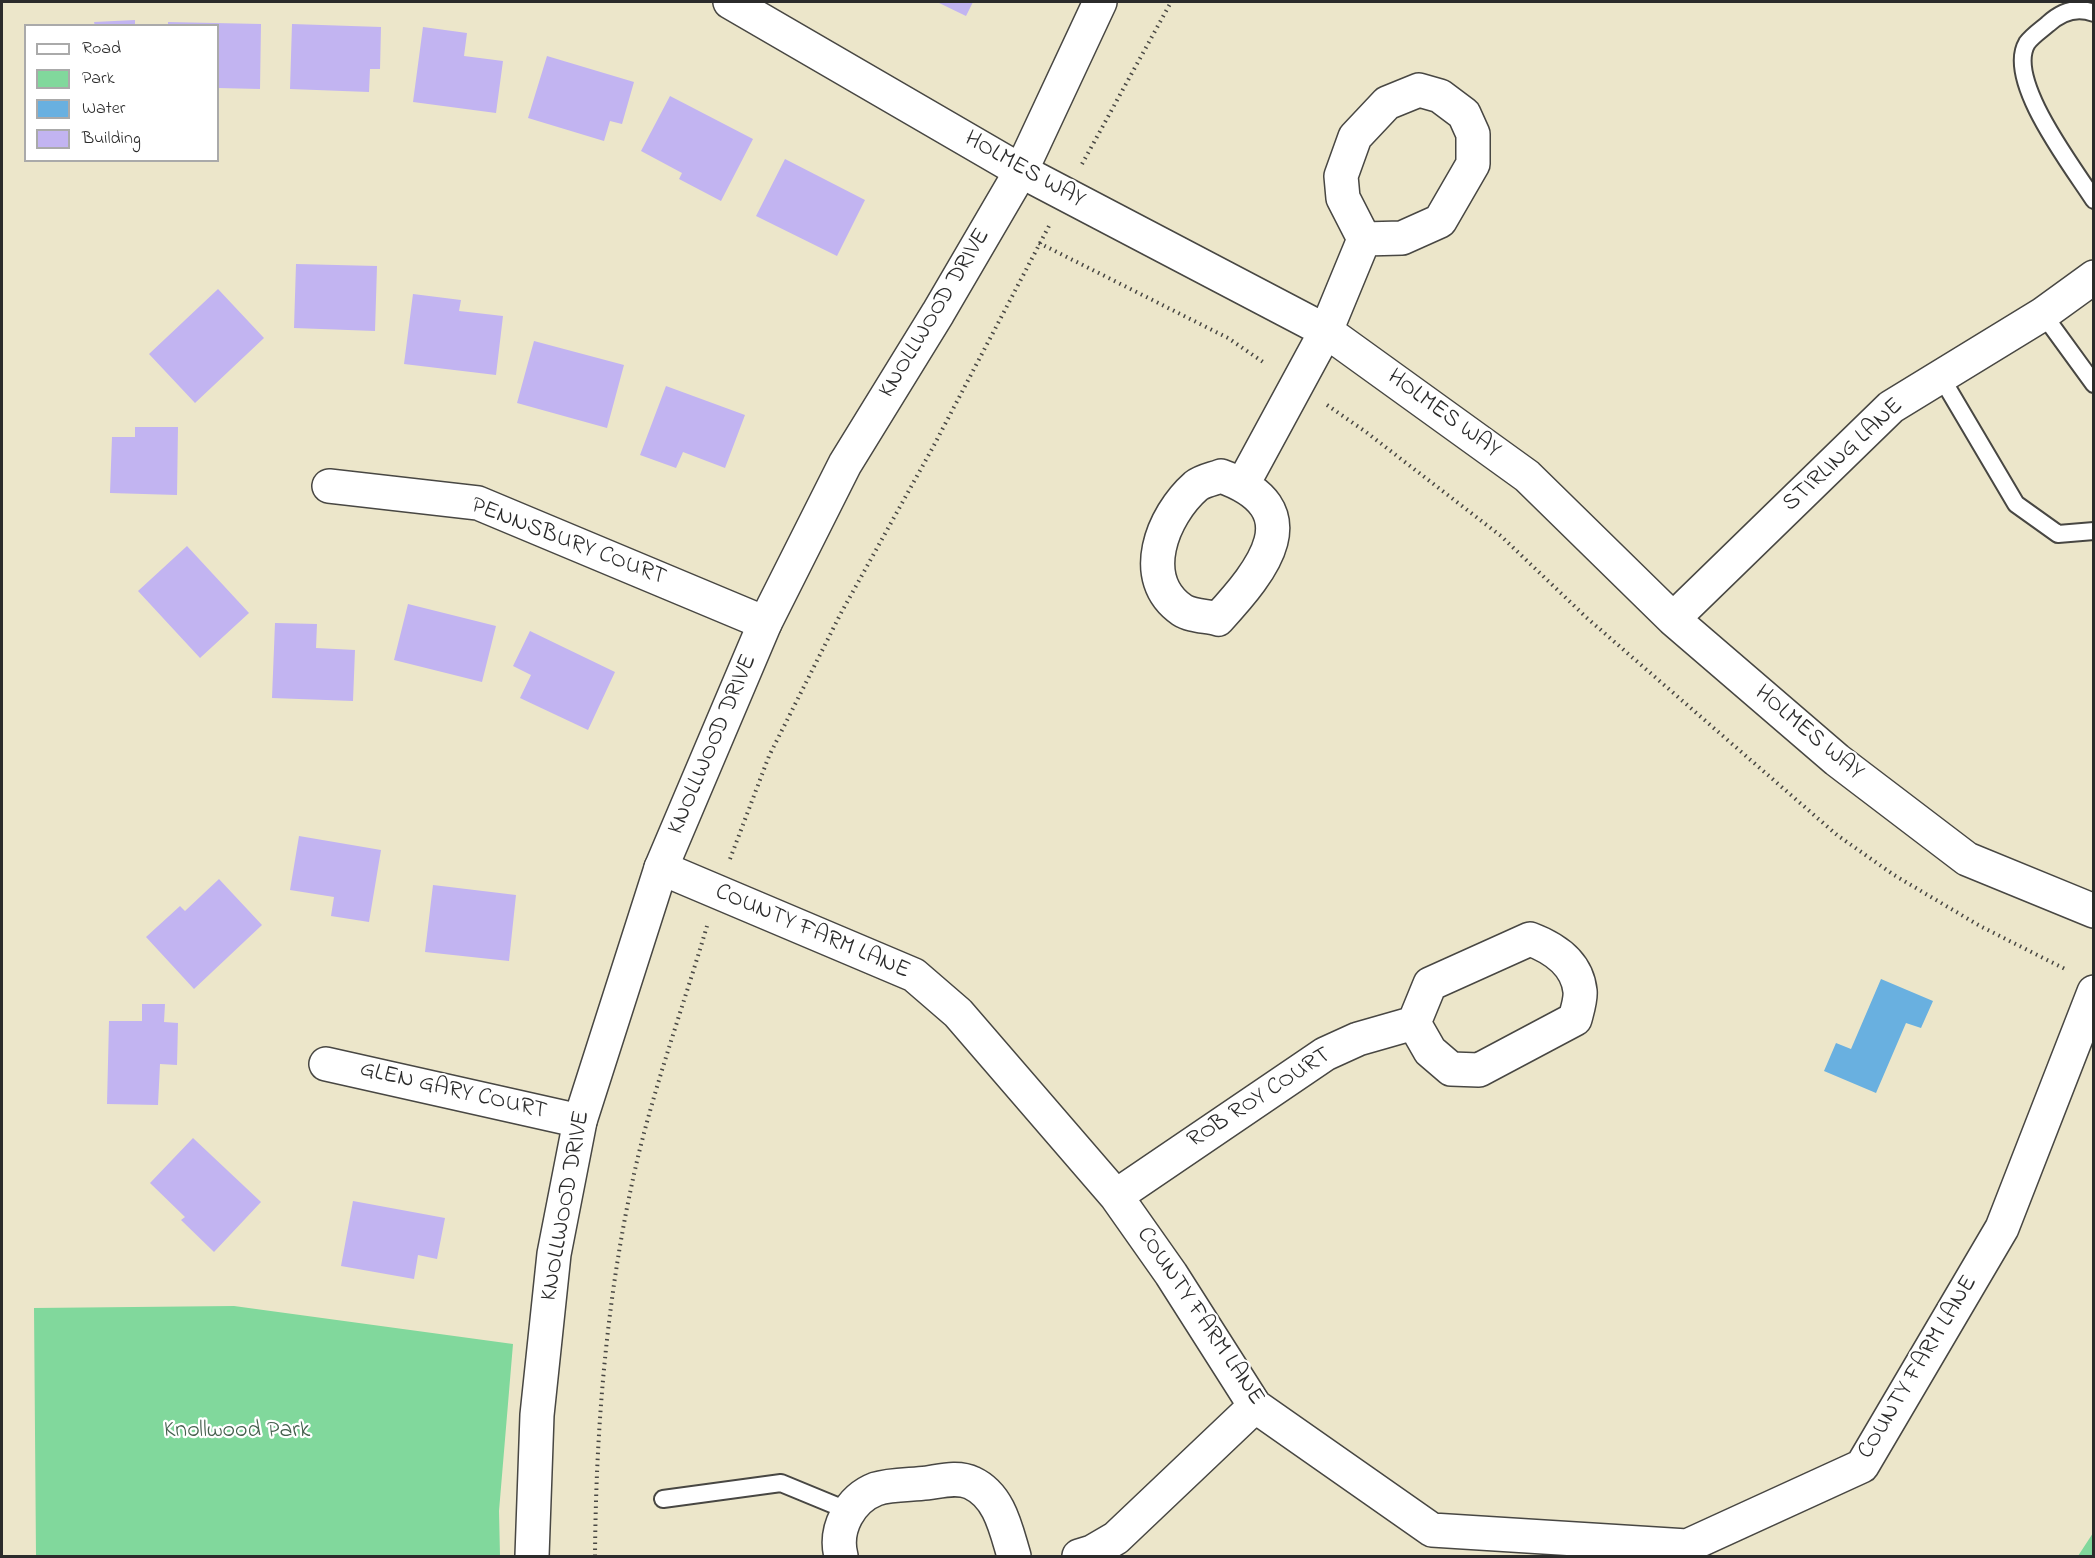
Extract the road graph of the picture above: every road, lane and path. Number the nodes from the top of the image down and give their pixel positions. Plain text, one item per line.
1 (730, 2) edge
2 (1100, 2) edge
3 (1171, 2) edge
4 (2056, 8) edge
5 (2094, 13) edge
6 (1021, 171) junction
7 (1066, 194) junction
8 (2094, 200) edge
9 (1364, 239) junction
10 (2094, 278) edge
11 (2043, 314) junction
12 (1326, 331) junction
13 (1941, 377) junction
14 (2094, 384) edge
15 (1297, 385) junction
16 (1243, 484) dead end
17 (329, 486) dead end
18 (2094, 531) edge
19 (1673, 619) junction
20 (765, 623) junction
21 (661, 868) junction
22 (2094, 910) edge
23 (2084, 982) edge
24 (1414, 1023) junction
25 (326, 1064) dead end
26 (580, 1121) junction
27 (1116, 1196) junction
28 (1255, 1406) junction
29 (663, 1499) dead end
30 (849, 1511) junction
31 (532, 1557) edge
32 (841, 1557) edge
33 (1014, 1557) edge
34 (1079, 1557) edge

1 - 6 street, HOLMES WAY
2 - 6 street, KNOLLWOOD DRIVE
3 - 7 path
4 - 5 lane
4 - 8 lane
6 - 7 street, HOLMES WAY
6 - 20 street, KNOLLWOOD DRIVE
7 - 12 street, HOLMES WAY
7 - 15 path
9 - 9 street
9 - 12 street
10 - 11 street, STIRLING LANE
11 - 13 street, STIRLING LANE
11 - 14 lane
12 - 15 street
12 - 19 street, HOLMES WAY
13 - 18 lane
13 - 19 street, STIRLING LANE
15 - 16 street
15 - 23 path
17 - 20 street, PENNSBURY COURT
19 - 22 street, HOLMES WAY
20 - 21 street, KNOLLWOOD DRIVE
21 - 26 street, KNOLLWOOD DRIVE
21 - 27 street, COUNTY FARM LANE
23 - 28 street, COUNTY FARM LANE
24 - 24 street
24 - 27 street, ROB ROY COURT
25 - 26 street, GLEN GARY COURT
26 - 31 street, KNOLLWOOD DRIVE
27 - 28 street, COUNTY FARM LANE
28 - 34 street
29 - 30 lane
30 - 32 street
30 - 33 street

